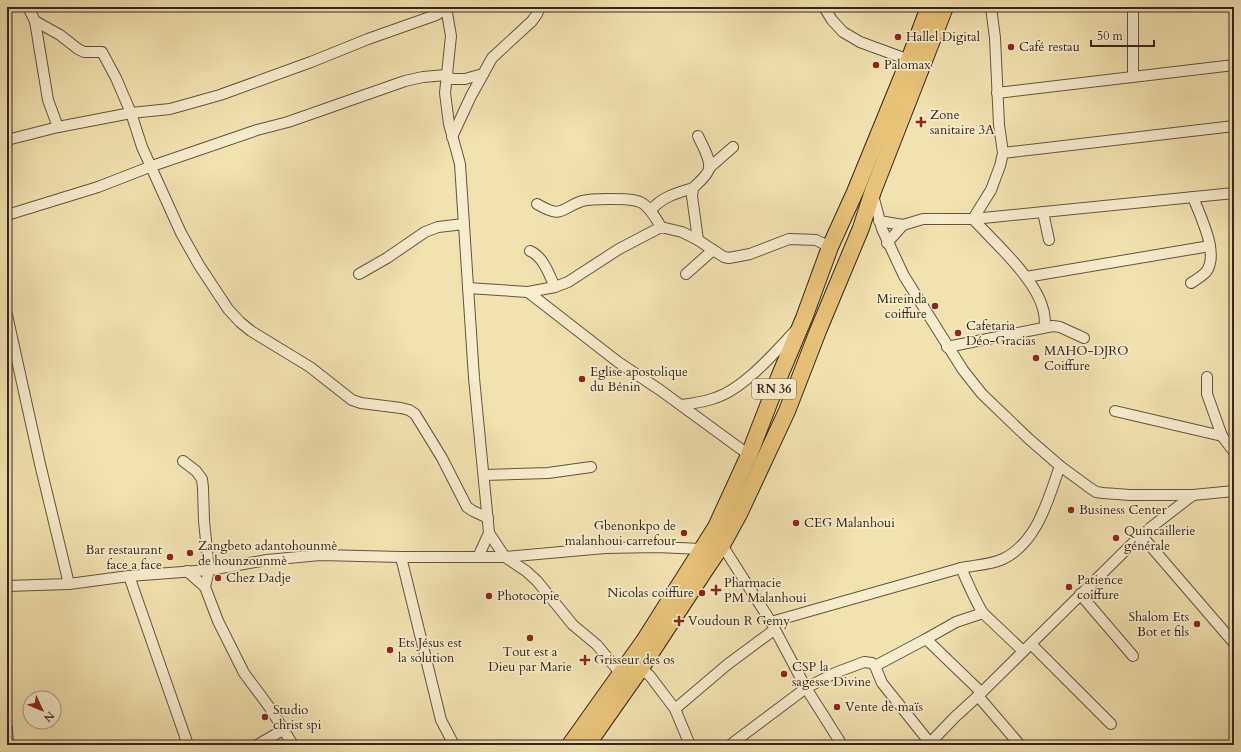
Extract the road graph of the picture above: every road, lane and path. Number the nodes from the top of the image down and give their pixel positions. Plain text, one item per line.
1 (28, 7) edge
2 (540, 7) edge
3 (824, 7) edge
4 (929, 7) edge
5 (945, 7) edge
6 (991, 7) edge
7 (1133, 7) edge
8 (446, 8) edge
9 (35, 21) junction
10 (909, 60) junction
11 (1234, 65) edge
12 (483, 74) junction
13 (446, 76) junction
14 (1133, 77) junction
15 (997, 93) junction
16 (131, 113) junction
17 (1234, 126) edge
18 (58, 127) junction
19 (698, 136) dead end
20 (452, 137) junction
21 (7, 140) edge
22 (733, 147) dead end
23 (1003, 153) junction
24 (152, 166) junction
25 (709, 168) junction
26 (693, 188) junction
27 (873, 191) junction
28 (1234, 193) edge
29 (1193, 197) junction
30 (537, 204) dead end
31 (651, 210) junction
32 (1044, 212) junction
33 (7, 215) edge
34 (973, 219) junction
35 (879, 221) junction
36 (464, 224) junction
37 (903, 225) junction
38 (661, 227) junction
39 (698, 240) junction
40 (1050, 240) dead end
41 (888, 243) junction
42 (1210, 246) junction
43 (830, 247) junction
44 (713, 250) junction
45 (530, 251) dead end
46 (359, 274) dead end
47 (686, 274) dead end
48 (1026, 276) junction
49 (1191, 283) dead end
50 (468, 288) junction
51 (555, 288) junction
52 (528, 292) junction
53 (7, 315) edge
54 (804, 318) junction
55 (1045, 327) junction
56 (1084, 338) dead end
57 (947, 347) junction
58 (1207, 377) dead end
59 (682, 405) junction
60 (1116, 411) dead end
61 (1222, 436) junction
62 (1234, 452) edge
63 (749, 455) junction
64 (183, 461) dead end
65 (1060, 466) junction
66 (591, 467) dead end
67 (484, 475) junction
68 (1234, 491) edge
69 (1193, 495) junction
70 (488, 518) junction
71 (489, 533) junction
72 (1141, 535) junction
73 (722, 545) junction
74 (701, 549) junction
75 (401, 557) junction
76 (478, 557) junction
77 (505, 557) junction
78 (961, 568) junction
79 (209, 570) junction
80 (187, 571) junction
81 (129, 576) junction
82 (69, 584) junction
83 (7, 586) edge
84 (205, 587) junction
85 (1080, 594) junction
86 (983, 613) junction
87 (772, 626) junction
88 (926, 639) junction
89 (1234, 643) edge
90 (1031, 644) junction
91 (1023, 651) junction
92 (1133, 656) dead end
93 (875, 666) junction
94 (641, 668) junction
95 (621, 674) junction
96 (806, 688) junction
97 (979, 694) junction
98 (675, 709) junction
99 (1111, 724) dead end
100 (7, 728) edge
101 (283, 730) junction
102 (1014, 743) edge
103 (929, 744) edge
104 (8, 745) edge
105 (188, 745) edge
106 (257, 745) edge
107 (293, 745) edge
108 (454, 745) edge
109 (570, 745) edge
110 (587, 745) edge
111 (690, 745) edge
112 (730, 745) edge
113 (842, 745) edge

1 - 9 street
2 - 12 street
3 - 10 street
4 - 10 main road, RN 36
5 - 27 main road, RN 36
6 - 15 street
7 - 14 street
8 - 13 street
8 - 16 street
9 - 16 street
9 - 18 street
10 - 43 main road, RN 36
11 - 14 street
12 - 13 street
12 - 20 street
13 - 20 street
13 - 24 street
14 - 15 street
15 - 23 street
16 - 18 street
16 - 24 street
17 - 23 street
18 - 21 street
19 - 25 street
20 - 36 street
22 - 25 street
23 - 34 street
24 - 33 street
24 - 70 street
25 - 26 street
26 - 31 street
26 - 39 street
27 - 35 street
27 - 73 main road, RN 36
28 - 29 street
29 - 32 street
29 - 42 street
30 - 31 street
31 - 38 street
32 - 34 street
32 - 40 street
34 - 37 street
34 - 48 street
35 - 37 street
35 - 41 street
36 - 46 street
36 - 50 street
37 - 41 street
38 - 39 street
38 - 51 street
39 - 44 street
41 - 57 street
42 - 48 street
42 - 49 street
43 - 44 street
43 - 54 main road, RN 36
44 - 47 street
45 - 51 street
48 - 55 street
50 - 52 street
50 - 67 street
51 - 52 street
52 - 59 street
53 - 82 street
54 - 59 street
54 - 63 main road, RN 36
55 - 56 street
55 - 57 street
57 - 65 street
58 - 61 street
59 - 63 street
60 - 61 street
61 - 62 street
63 - 74 main road, RN 36
64 - 79 street
65 - 69 street
65 - 78 street
66 - 67 street
67 - 70 street
68 - 69 street
69 - 72 street
70 - 71 street
71 - 76 street
71 - 77 street
72 - 85 street
72 - 89 street
73 - 87 street
73 - 94 main road, RN 36
74 - 77 street
74 - 95 main road, RN 36
75 - 76 street
75 - 79 street
75 - 108 street
76 - 77 street
77 - 95 street
78 - 86 street
78 - 87 street
79 - 80 street
79 - 84 street
80 - 81 street
80 - 84 street
81 - 82 street
81 - 105 street
82 - 83 street
84 - 101 street
85 - 90 street
85 - 92 street
86 - 88 street
86 - 91 street
87 - 96 street
87 - 98 street
88 - 93 street
88 - 97 street
90 - 91 street
90 - 99 street
91 - 97 street
93 - 96 street
93 - 103 street
94 - 98 street
94 - 110 main road, RN 36
95 - 109 main road, RN 36
96 - 112 street
96 - 113 street
97 - 102 street
97 - 103 street
98 - 111 street
100 - 104 street
101 - 106 street
101 - 107 street

